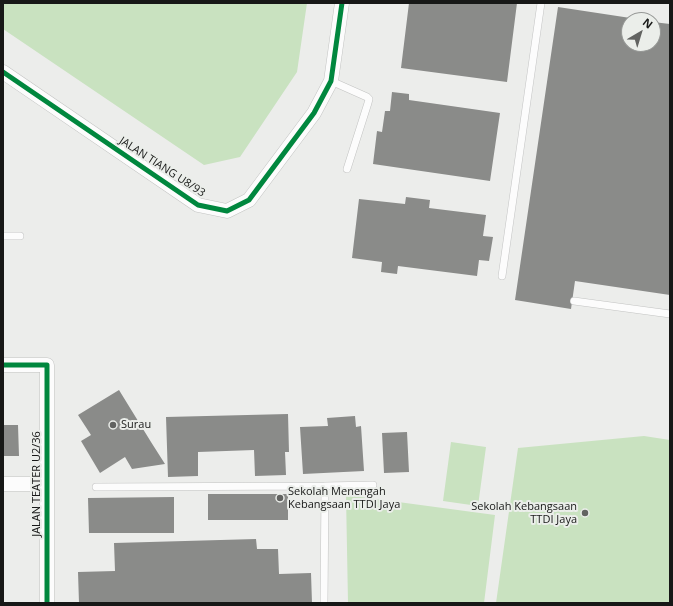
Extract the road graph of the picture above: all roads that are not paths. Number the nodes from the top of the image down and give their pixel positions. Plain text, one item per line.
1 (342, 3) edge
2 (541, 3) edge
3 (3, 72) edge
4 (331, 81) junction
5 (347, 169) dead end
6 (3, 236) edge
7 (20, 236) dead end
8 (502, 276) dead end
9 (574, 301) dead end
10 (670, 314) edge
11 (3, 365) edge
12 (3, 484) edge
13 (47, 484) junction
14 (373, 485) dead end
15 (325, 486) junction
16 (96, 487) dead end
17 (47, 603) edge
18 (324, 603) edge

1 - 4 street, JALAN TIANG U8/93
2 - 8 lane
3 - 4 street, JALAN TIANG U8/93
4 - 5 lane
6 - 7 lane
9 - 10 lane
11 - 13 street, JALAN TEATER U2/36
12 - 13 street
13 - 17 street, JALAN TEATER U2/36
14 - 15 lane
15 - 16 lane
15 - 18 lane

